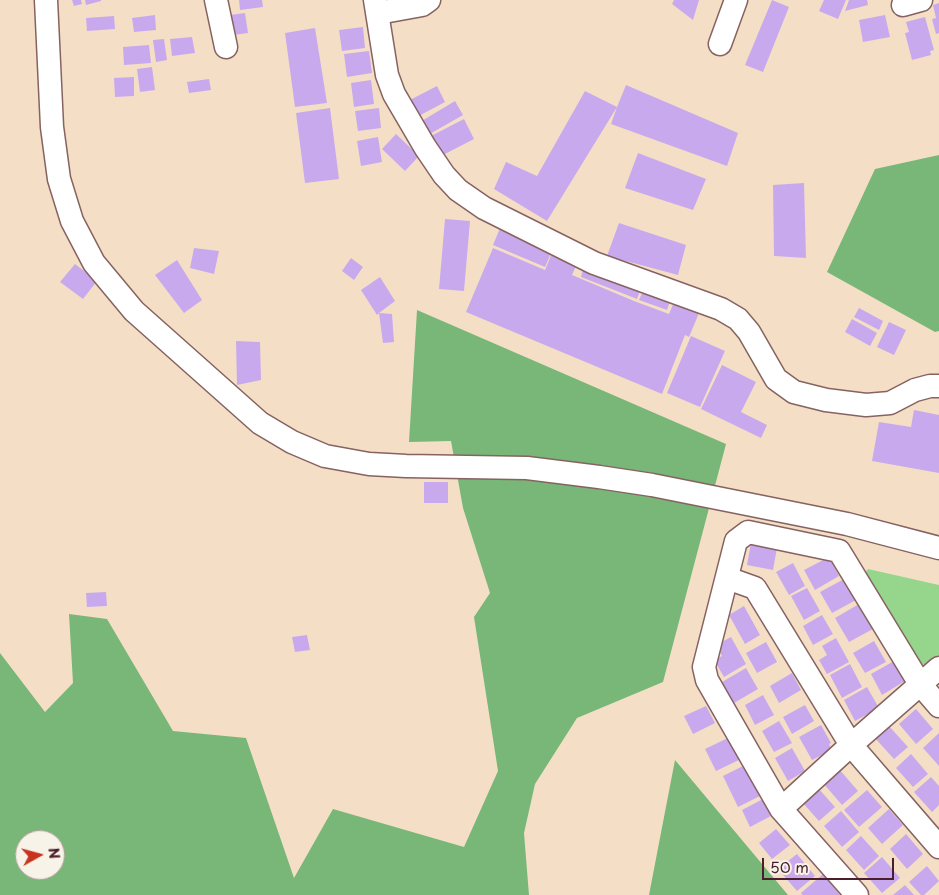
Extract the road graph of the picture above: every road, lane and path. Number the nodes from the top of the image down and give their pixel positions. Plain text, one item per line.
1 (46, 0) edge
2 (216, 0) edge
3 (429, 0) edge
4 (736, 0) edge
5 (377, 6) edge
6 (720, 44) dead end
7 (226, 47) dead end
8 (939, 386) edge
9 (939, 548) edge
10 (727, 578) junction
11 (939, 668) edge
12 (920, 684) junction
13 (939, 706) edge
14 (850, 745) junction
15 (780, 809) junction
16 (939, 848) edge
17 (857, 895) edge

1 - 9 street
2 - 7 street
3 - 5 street
4 - 6 street
5 - 8 street
10 - 12 street
10 - 14 street
10 - 15 street
11 - 12 street
12 - 13 street
12 - 14 street
14 - 15 street
14 - 16 street
15 - 17 street

